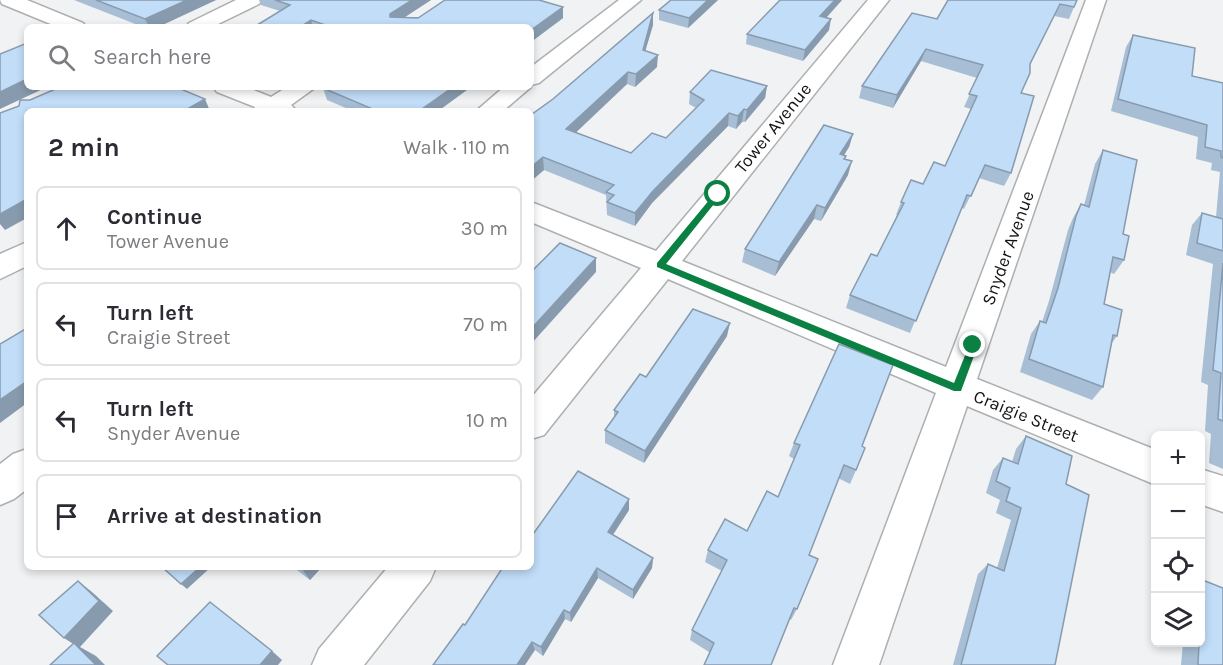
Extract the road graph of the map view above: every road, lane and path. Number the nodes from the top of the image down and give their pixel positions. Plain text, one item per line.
1 (252, 0) edge
2 (628, 0) edge
3 (879, 0) edge
4 (1096, 0) edge
5 (24, 2) edge
6 (0, 16) edge
7 (70, 24) edge
8 (202, 24) edge
9 (534, 76) edge
10 (232, 90) edge
11 (300, 90) edge
12 (515, 90) edge
13 (272, 108) edge
14 (275, 108) edge
15 (492, 108) edge
16 (534, 212) edge
17 (24, 254) edge
18 (660, 265) junction
19 (0, 268) edge
20 (958, 388) junction
21 (534, 420) edge
22 (1151, 466) edge
23 (24, 468) edge
24 (0, 487) edge
25 (1205, 488) edge
26 (1223, 495) edge
27 (413, 570) edge
28 (335, 665) edge
29 (856, 665) edge

1 - 8 street
2 - 9 street
3 - 18 street, Tower Avenue
4 - 20 street, Snyder Avenue
5 - 6 street
5 - 7 street
10 - 13 street
11 - 14 street
12 - 15 street
16 - 18 street, Craigie Street
17 - 19 street
18 - 20 street, Craigie Street
18 - 21 street, Tower Avenue
20 - 22 street, Craigie Street
20 - 29 street, Snyder Avenue
23 - 24 street
25 - 26 street
27 - 28 street

